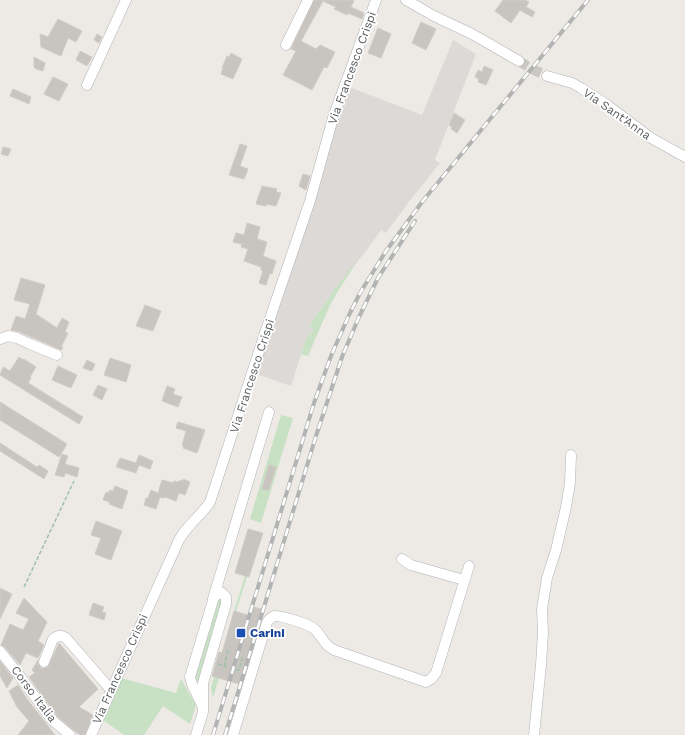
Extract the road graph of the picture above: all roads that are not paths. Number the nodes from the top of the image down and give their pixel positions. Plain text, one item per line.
1 (126, 0) edge
2 (308, 0) edge
3 (376, 0) edge
4 (406, 0) edge
5 (286, 45) dead end
6 (519, 61) tunnel mouth
7 (547, 76) tunnel mouth
8 (87, 85) dead end
9 (685, 157) edge
10 (0, 339) edge
11 (57, 355) dead end
12 (269, 412) dead end
13 (571, 455) dead end
14 (402, 559) dead end
15 (469, 566) dead end
16 (464, 580) junction
17 (212, 603) junction
18 (0, 651) edge
19 (44, 662) dead end
20 (111, 690) junction
21 (202, 706) junction
22 (70, 735) edge
23 (91, 735) edge
24 (196, 735) edge
25 (233, 735) edge
26 (534, 735) edge

1 - 8 street
2 - 5 street
3 - 20 street, Via Francesco Crispi
4 - 6 street
7 - 9 street, Via Sant'Anna
10 - 11 street
12 - 17 street
13 - 26 street
14 - 16 street
15 - 16 street
16 - 25 street
17 - 21 street
17 - 21 street
18 - 22 street, Corso Italia
19 - 20 street
20 - 23 street, Via Francesco Crispi
21 - 24 street

